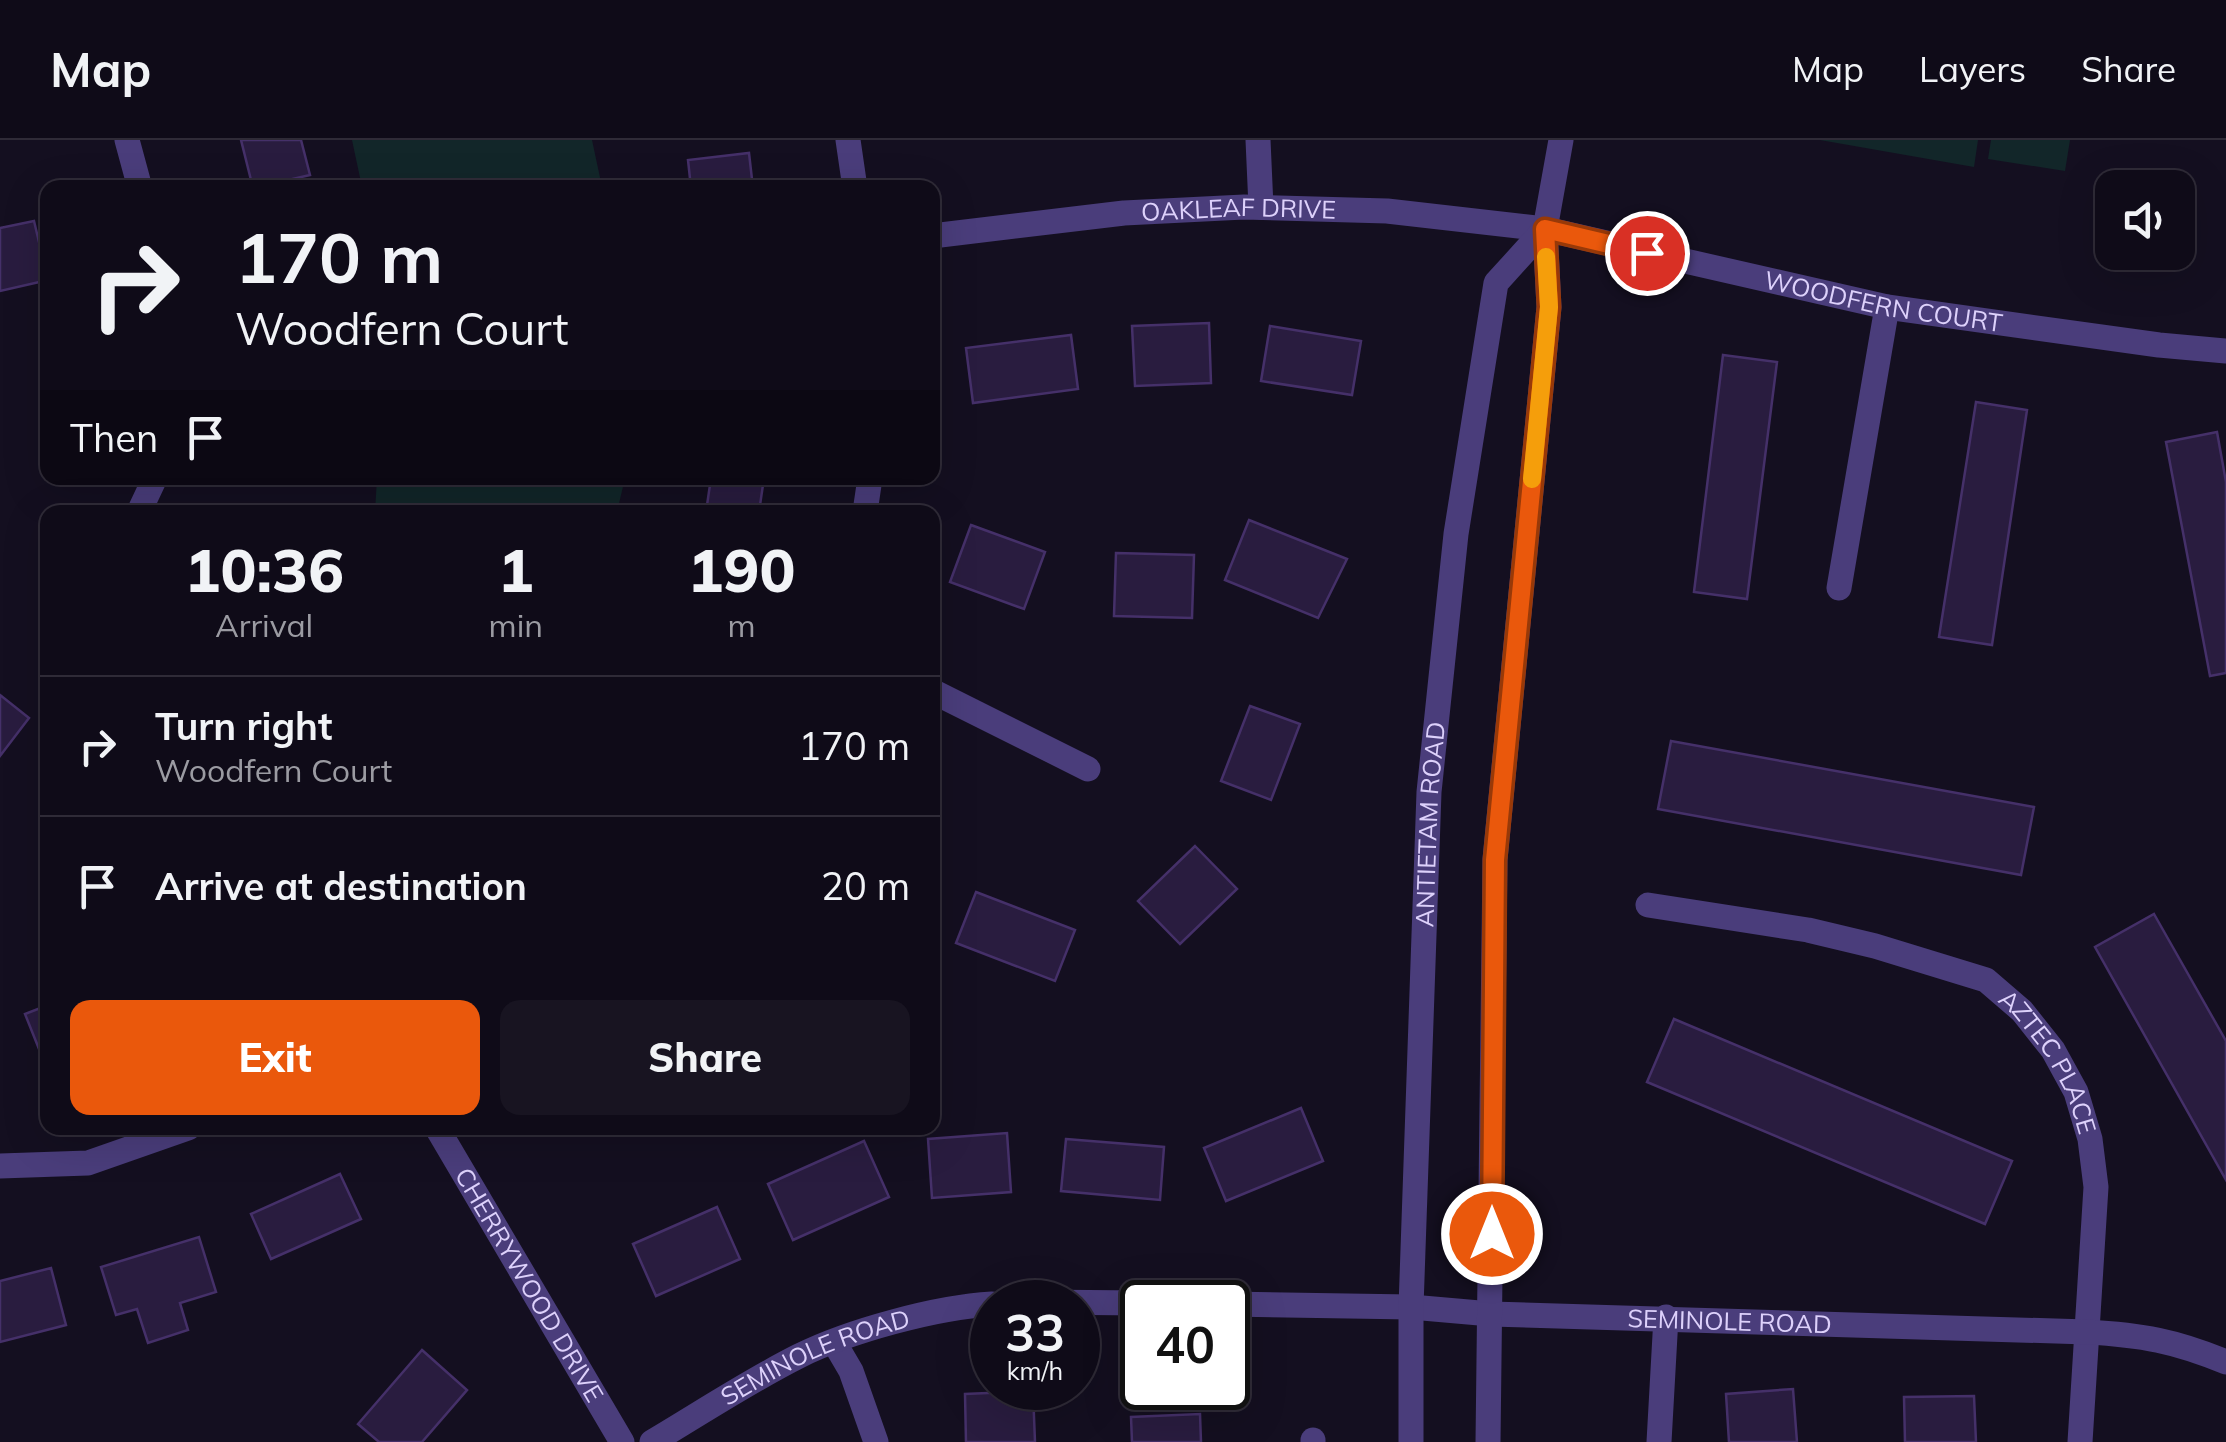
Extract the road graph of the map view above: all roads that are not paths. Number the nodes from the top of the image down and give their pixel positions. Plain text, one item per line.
1 (127, 140) edge
2 (848, 140) edge
3 (1258, 140) edge
4 (1561, 140) edge
5 (138, 180) edge
6 (853, 180) edge
7 (1261, 207) junction
8 (1545, 229) junction
9 (940, 235) edge
10 (1887, 307) junction
11 (2226, 351) edge
12 (1838, 588) dead end
13 (940, 695) edge
14 (1088, 769) dead end
15 (1648, 905) dead end
16 (169, 1135) edge
17 (441, 1135) edge
18 (0, 1166) edge
19 (1250, 1304) edge
20 (970, 1306) edge
21 (1412, 1307) junction
22 (1491, 1314) junction
23 (1666, 1318) junction
24 (2087, 1332) junction
25 (834, 1342) junction
26 (2226, 1362) edge
27 (622, 1442) edge
28 (652, 1442) edge
29 (876, 1442) edge
30 (1411, 1442) edge
31 (1488, 1442) edge
32 (1659, 1442) edge
33 (2080, 1442) edge

1 - 5 street
2 - 6 street
3 - 7 street
4 - 8 street
7 - 8 street, OAKLEAF DRIVE
7 - 9 street, OAKLEAF DRIVE
8 - 10 street, WOODFERN COURT
8 - 21 street, ANTIETAM ROAD
8 - 22 street
10 - 11 street, WOODFERN COURT
10 - 12 street
13 - 14 street
15 - 24 street, AZTEC PLACE
16 - 18 street
17 - 27 street, CHERRYWOOD DRIVE
19 - 21 street, SEMINOLE ROAD
20 - 25 street, SEMINOLE ROAD
21 - 22 street, SEMINOLE ROAD
21 - 30 street, ANTIETAM ROAD
22 - 23 street, SEMINOLE ROAD
22 - 31 street
23 - 24 street, SEMINOLE ROAD
23 - 32 street
24 - 26 street, SEMINOLE ROAD
24 - 33 street, AZTEC PLACE
25 - 28 street, SEMINOLE ROAD
25 - 29 street

